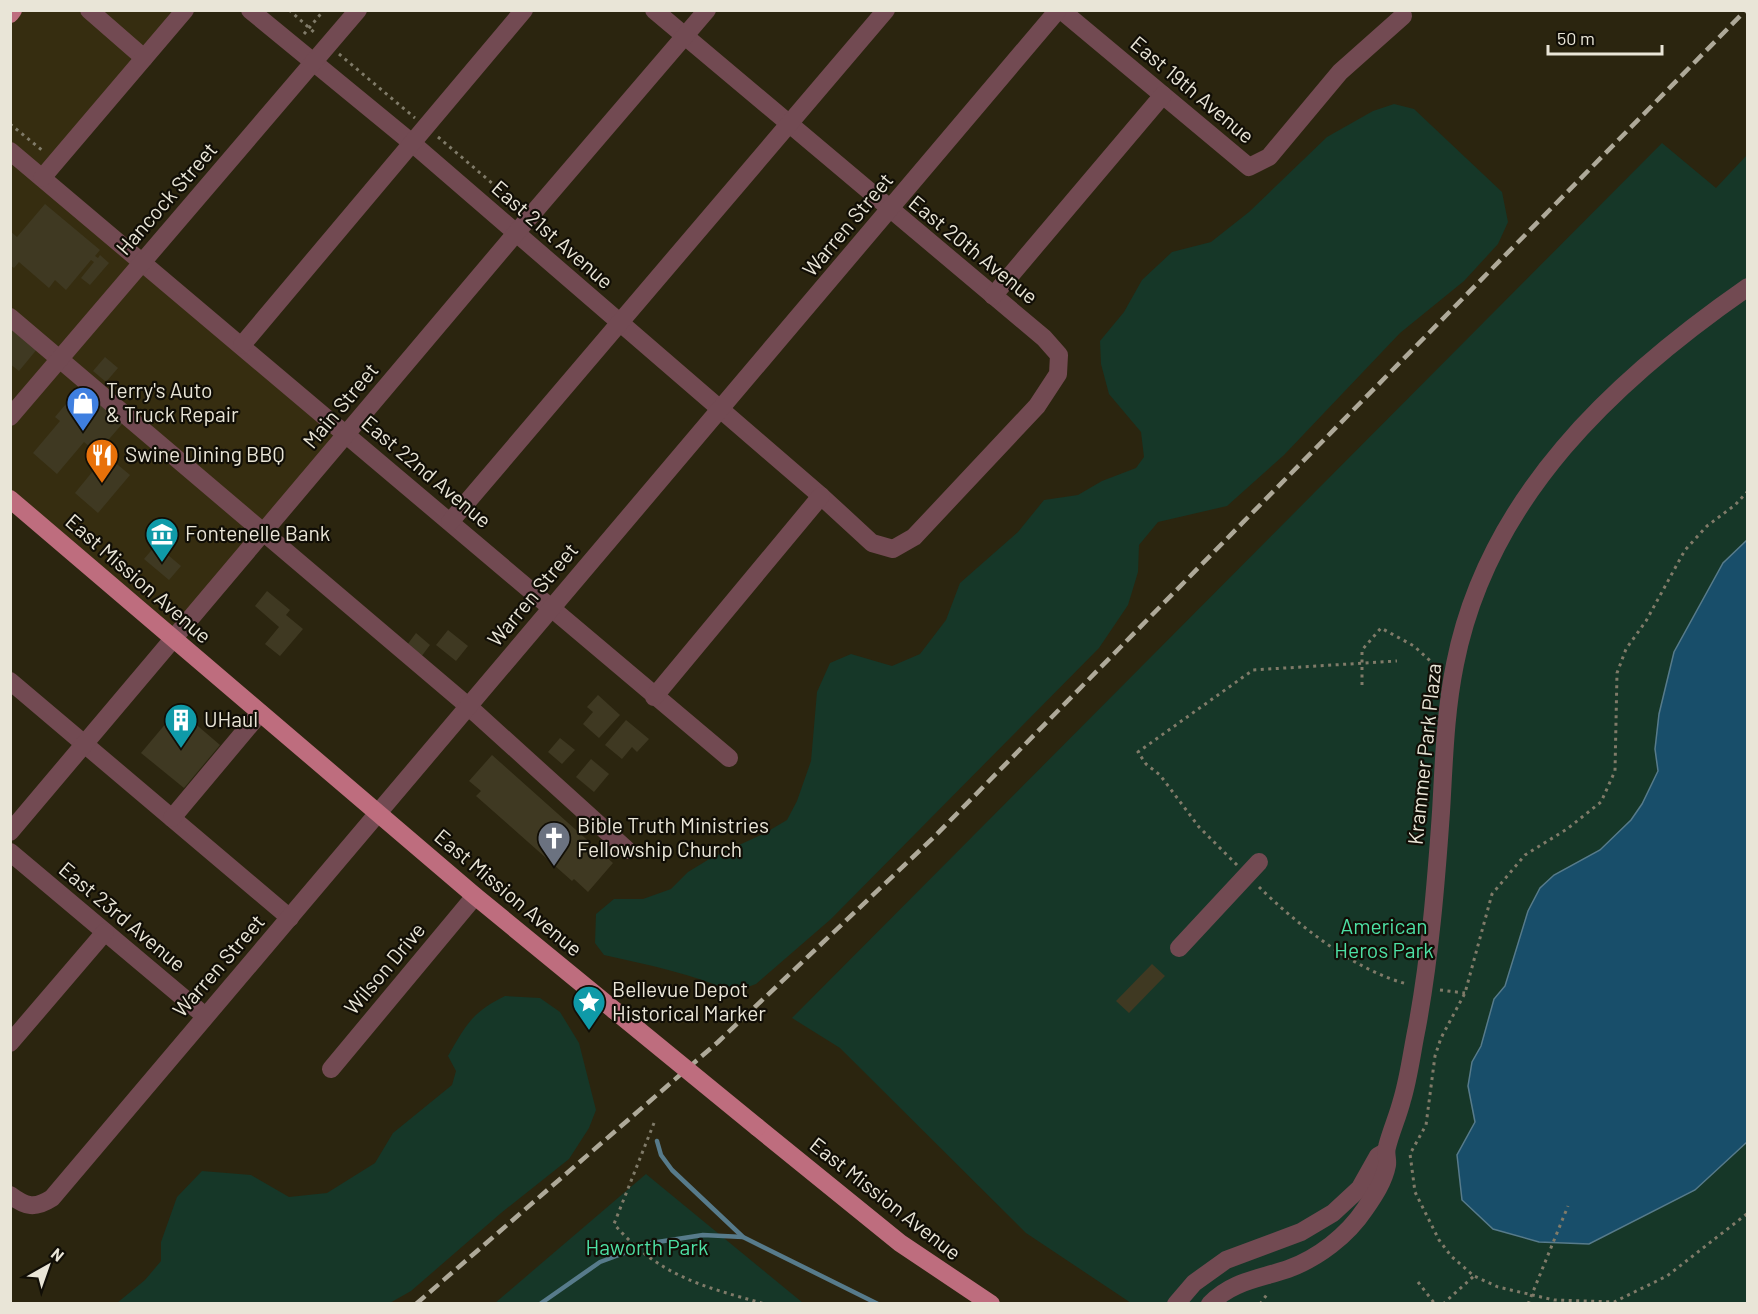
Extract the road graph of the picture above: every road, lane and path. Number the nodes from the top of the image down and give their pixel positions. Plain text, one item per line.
1 (89, 10) edge
2 (185, 10) edge
3 (250, 10) edge
4 (289, 10) edge
5 (324, 10) edge
6 (358, 10) edge
7 (524, 10) edge
8 (654, 10) edge
9 (707, 10) edge
10 (886, 10) edge
11 (1060, 10) edge
12 (1404, 16) dead end
13 (310, 28) junction
14 (684, 36) junction
15 (328, 45) junction
16 (294, 46) junction
17 (144, 58) junction
18 (314, 62) junction
19 (1163, 95) junction
20 (10, 124) edge
21 (788, 124) junction
22 (426, 127) junction
23 (412, 143) junction
24 (10, 151) edge
25 (56, 162) junction
26 (42, 178) junction
27 (890, 211) junction
28 (530, 216) junction
29 (516, 233) junction
30 (142, 262) junction
31 (1748, 287) edge
32 (993, 296) junction
33 (10, 317) edge
34 (620, 324) junction
35 (242, 345) junction
36 (60, 359) junction
37 (720, 411) junction
38 (10, 417) edge
39 (347, 434) junction
40 (993, 453) joint
41 (1748, 491) edge
42 (821, 496) junction
43 (10, 499) edge
44 (450, 522) junction
45 (263, 534) junction
46 (552, 608) junction
47 (174, 639) junction
48 (1397, 661) dead end
49 (1361, 663) junction
50 (1454, 674) junction
51 (10, 681) edge
52 (1362, 685) dead end
53 (654, 697) junction
54 (468, 706) junction
55 (260, 713) junction
56 (85, 743) junction
57 (729, 758) dead end
58 (378, 814) junction
59 (172, 818) junction
60 (10, 832) edge
61 (627, 850) dead end
62 (10, 852) edge
63 (1253, 869) junction
64 (475, 896) junction
65 (290, 918) junction
66 (105, 932) junction
67 (1179, 948) dead end
68 (1424, 988) junction
69 (1465, 993) junction
70 (205, 1016) junction
71 (10, 1042) edge
72 (331, 1069) dead end
73 (654, 1123) dead end
74 (1385, 1152) junction
75 (10, 1195) edge
76 (1568, 1206) dead end
77 (1748, 1213) edge
78 (1254, 1248) junction
79 (1261, 1275) junction
80 (1474, 1276) junction
81 (1418, 1282) dead end
82 (1530, 1294) junction
83 (1614, 1303) edge
84 (765, 1304) edge
85 (991, 1304) edge
86 (1176, 1304) edge
87 (1210, 1304) edge
88 (1435, 1304) edge
89 (1443, 1304) edge
90 (1528, 1304) edge

1 - 17 street
2 - 17 street
3 - 16 street, East 21st Avenue
4 - 13 path
5 - 13 path
6 - 15 street, Hancock Street
7 - 22 street
8 - 14 street, East 20th Avenue
9 - 14 street, Main Street
10 - 21 street
11 - 19 street, East 19th Avenue
11 - 27 street, Warren Street
12 - 19 street, East 19th Avenue
13 - 15 path
13 - 16 path
14 - 21 street, East 20th Avenue
14 - 28 street, Main Street
15 - 18 street, Hancock Street
15 - 22 path
16 - 18 street, East 21st Avenue
17 - 25 street
18 - 23 street, East 21st Avenue
18 - 30 street, Hancock Street
19 - 32 street
20 - 25 path
21 - 27 street, East 20th Avenue
21 - 34 street
22 - 23 street
22 - 28 path
23 - 29 street, East 21st Avenue
23 - 35 street
24 - 26 street, East 22nd Avenue
25 - 26 street
26 - 30 street, East 22nd Avenue
27 - 32 street, East 20th Avenue
27 - 37 street, Warren Street
28 - 29 street, Main Street
29 - 34 street, East 21st Avenue
29 - 39 street, Main Street
30 - 35 street, East 22nd Avenue
30 - 36 street, Hancock Street
31 - 50 street, Krammer Park Plaza
32 - 40 street, East 20th Avenue
33 - 36 street
34 - 37 street, East 21st Avenue
34 - 44 street
35 - 39 street, East 22nd Avenue
36 - 38 street, Hancock Street
36 - 45 street
37 - 42 street, East 21st Avenue
37 - 46 street, Warren Street
39 - 44 street, East 22nd Avenue
39 - 45 street, Main Street
40 - 42 street, East 21st Avenue
41 - 69 path
42 - 53 street
43 - 47 main road, East Mission Avenue
44 - 46 street, East 22nd Avenue
45 - 47 street, Main Street
45 - 54 street
46 - 53 street, East 22nd Avenue
46 - 54 street, Warren Street
47 - 55 main road, East Mission Avenue
47 - 56 street, Main Street
48 - 49 path
49 - 50 path
49 - 52 path
49 - 63 path
50 - 68 street, Krammer Park Plaza
51 - 56 street
53 - 57 street, East 22nd Avenue
54 - 58 street, Warren Street
54 - 61 street
55 - 58 main road, East Mission Avenue
55 - 59 street
56 - 59 street
56 - 60 street, Main Street
58 - 64 main road, East Mission Avenue
58 - 65 street, Warren Street
59 - 65 street
62 - 66 street, East 23rd Avenue
63 - 67 street
63 - 68 path
64 - 72 street, Wilson Drive
64 - 85 main road, East Mission Avenue, bridge
65 - 70 street, Warren Street
66 - 70 street, East 23rd Avenue
66 - 71 street
68 - 69 path
68 - 74 street, Krammer Park Plaza
69 - 80 path
70 - 75 street, Warren Street
73 - 84 path
74 - 78 street, Krammer Park Plaza
74 - 79 street, Krammer Park Plaza
76 - 82 path
77 - 83 path
78 - 79 street
78 - 86 street, Krammer Park Plaza
79 - 87 street, Krammer Park Plaza
80 - 82 path
80 - 89 path
81 - 88 path
82 - 83 path
82 - 90 path

